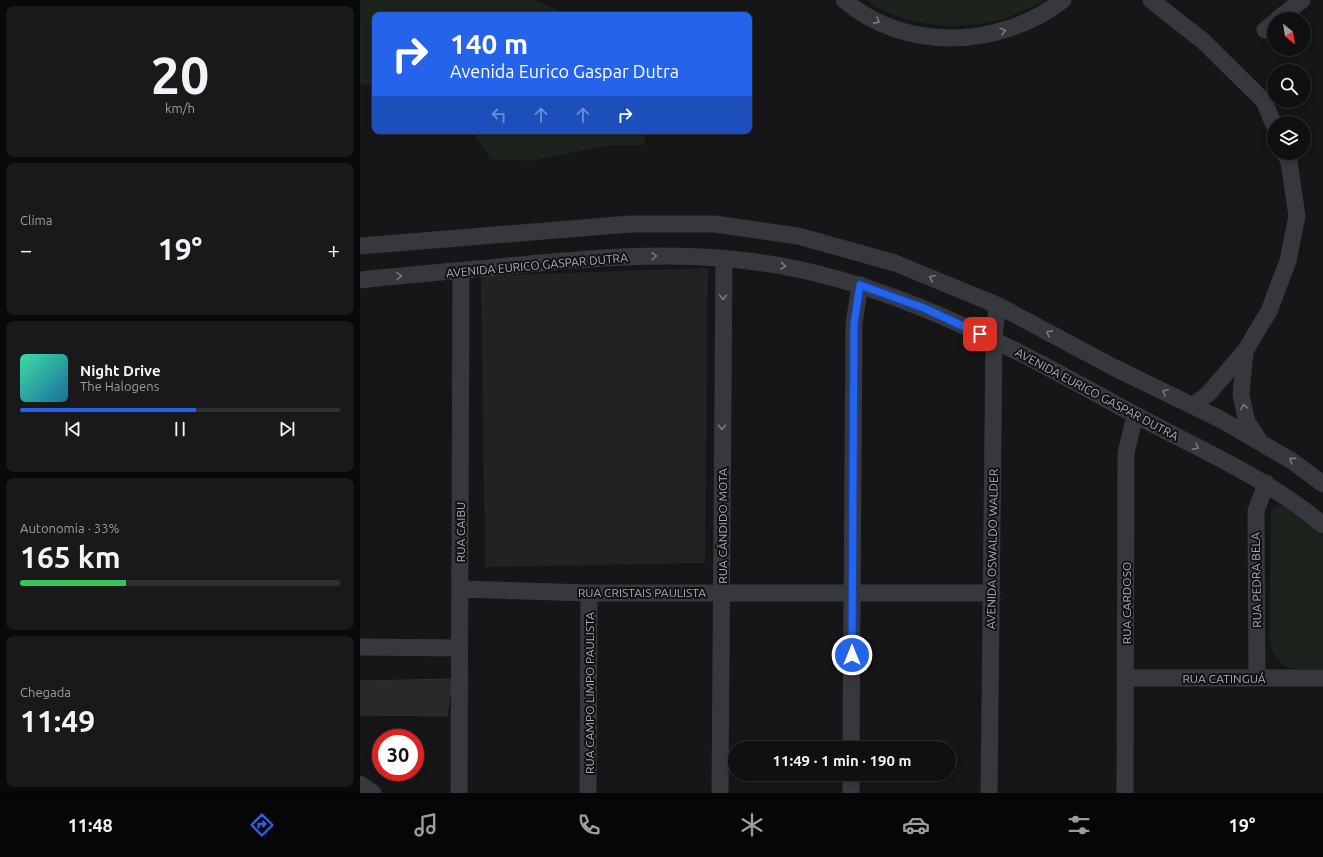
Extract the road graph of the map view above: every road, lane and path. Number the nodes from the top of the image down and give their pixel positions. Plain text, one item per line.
1 (844, 0) edge
2 (1063, 0) edge
3 (1151, 0) edge
4 (1302, 0) edge
5 (1287, 12) edge
6 (1270, 116) edge
7 (1288, 160) edge
8 (360, 246) edge
9 (724, 258) junction
10 (461, 270) junction
11 (360, 280) edge
12 (860, 285) junction
13 (997, 305) junction
14 (994, 340) junction
15 (1245, 351) junction
16 (1193, 406) junction
17 (1136, 415) junction
18 (1260, 442) junction
19 (1266, 483) junction
20 (1323, 484) edge
21 (1323, 525) edge
22 (460, 589) junction
23 (589, 593) junction
24 (721, 593) junction
25 (853, 593) junction
26 (992, 593) junction
27 (360, 647) edge
28 (460, 648) junction
29 (1126, 678) junction
30 (1257, 678) junction
31 (1323, 678) edge
32 (851, 741) edge
33 (851, 781) edge
34 (360, 784) edge
35 (373, 793) edge
36 (459, 793) edge
37 (588, 793) edge
38 (720, 793) edge
39 (851, 793) edge
40 (989, 793) edge
41 (1125, 793) edge

1 -> 2 street
3 - 6 street
4 - 5 street
7 - 15 street
13 -> 8 street
10 -> 9 street, AVENIDA EURICO GASPAR DUTRA
9 -> 12 street, AVENIDA EURICO GASPAR DUTRA
9 -> 24 street, RUA CÂNDIDO MOTA
11 -> 10 street, AVENIDA EURICO GASPAR DUTRA
10 - 22 street, RUA CAIBU
12 - 14 street, AVENIDA EURICO GASPAR DUTRA
12 - 25 street
13 - 14 street, AVENIDA OSWALDO WALDER
16 -> 13 street
14 - 17 street, AVENIDA EURICO GASPAR DUTRA
14 - 26 street, AVENIDA OSWALDO WALDER
15 - 16 street
18 -> 15 street
16 - 18 street
17 -> 19 street, AVENIDA EURICO GASPAR DUTRA
17 - 29 street, RUA CARDOSO
20 -> 18 street
19 - 21 street, AVENIDA EURICO GASPAR DUTRA
19 - 30 street, RUA PEDRA BELA
22 - 23 street, RUA CRISTAIS PAULISTA
22 - 28 street, RUA CAIBU
23 - 24 street, RUA CRISTAIS PAULISTA
23 - 37 street, RUA CAMPO LIMPO PAULISTA
24 - 25 street, RUA CRISTAIS PAULISTA
24 - 38 street, RUA CÂNDIDO MOTA
25 - 26 street, RUA CRISTAIS PAULISTA
25 - 32 street
26 - 40 street, AVENIDA OSWALDO WALDER
27 - 28 street
28 - 36 street, RUA CAIBU
29 - 30 street, RUA CATINGUÁ
29 - 41 street, RUA CARDOSO
30 - 31 street, RUA CATINGUÁ
33 - 39 street
34 - 35 street

